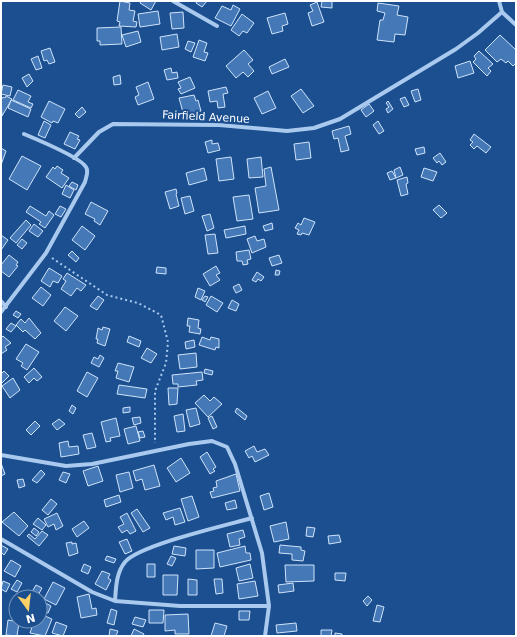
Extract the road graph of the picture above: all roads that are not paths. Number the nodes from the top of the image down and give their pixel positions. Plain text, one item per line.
1 (173, 1) edge
2 (499, 1) edge
3 (502, 12) junction
4 (217, 26) dead end
5 (516, 26) edge
6 (24, 134) dead end
7 (74, 158) junction
8 (1, 301) edge
9 (6, 307) junction
10 (1, 312) edge
11 (1, 455) edge
12 (252, 518) junction
13 (1, 539) edge
14 (115, 601) junction
15 (269, 606) junction
16 (265, 636) edge

1 - 4 street
2 - 3 street
3 - 5 street
3 - 7 street, Fairfield Avenue
6 - 7 street
7 - 9 street
8 - 9 street
9 - 10 street
11 - 12 street
12 - 14 street
12 - 15 street
13 - 14 street
14 - 15 street
15 - 16 street

